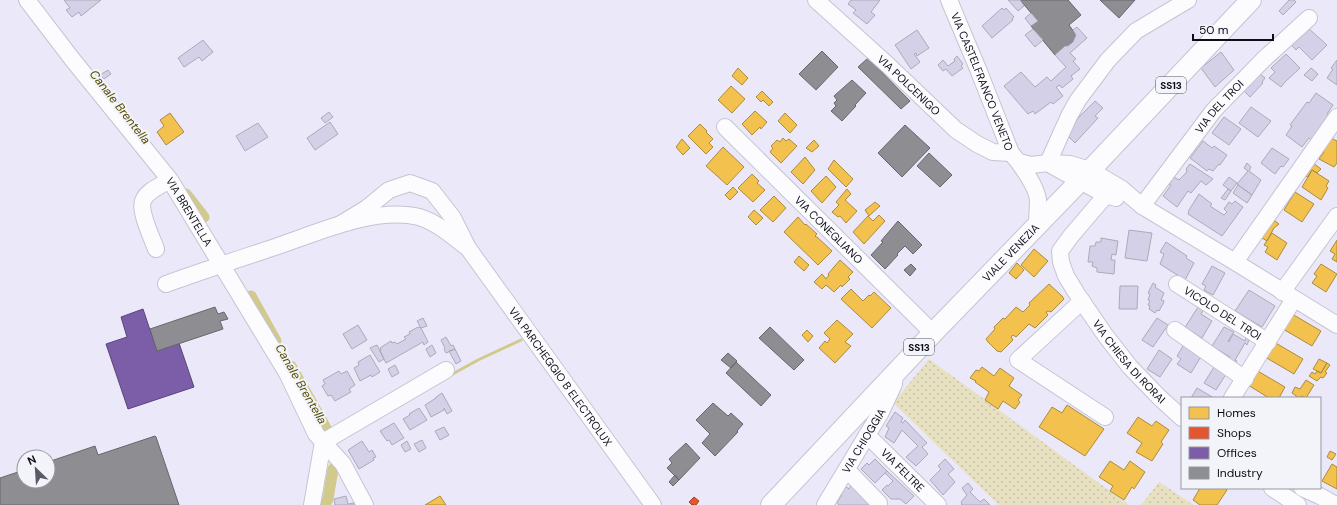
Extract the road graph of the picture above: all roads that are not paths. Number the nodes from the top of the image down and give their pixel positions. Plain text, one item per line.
1 (27, 0) edge
2 (816, 0) edge
3 (948, 0) edge
4 (1188, 0) edge
5 (1251, 0) edge
6 (1309, 18) dead end
7 (1337, 117) edge
8 (725, 127) dead end
9 (1015, 158) junction
10 (1048, 163) junction
11 (1085, 176) junction
12 (170, 180) junction
13 (1106, 195) junction
14 (377, 200) junction
15 (1142, 206) junction
16 (382, 215) junction
17 (1337, 216) edge
18 (339, 225) junction
19 (1036, 226) junction
20 (468, 248) junction
21 (156, 249) dead end
22 (1235, 262) junction
23 (222, 265) junction
24 (166, 284) dead end
25 (1177, 284) dead end
26 (1288, 296) junction
27 (1082, 301) junction
28 (1337, 325) edge
29 (1175, 330) dead end
30 (933, 332) junction
31 (1268, 342) junction
32 (446, 370) dead end
33 (895, 373) junction
34 (1245, 379) junction
35 (1233, 397) edge
36 (1105, 417) dead end
37 (1181, 417) edge
38 (867, 435) junction
39 (329, 438) junction
40 (847, 470) junction
41 (1274, 489) edge
42 (1304, 489) edge
43 (312, 505) edge
44 (365, 505) edge
45 (653, 505) edge
46 (770, 505) edge
47 (825, 505) edge
48 (879, 505) edge
49 (938, 505) edge
50 (1298, 505) edge
51 (1336, 505) edge

1 - 12 street, VIA BRENTELLA
2 - 9 street, VIA POLCENIGO
3 - 9 street, VIA CASTELFRANCO VENETO
4 - 10 street
5 - 11 main road, VIALE VENEZIA / SS13
6 - 15 street, VIA DEL TROI
7 - 22 street
8 - 30 street, VIA CONEGLIANO
9 - 10 street, VIA CASTELFRANCO VENETO
9 - 19 street, VIA CASTELFRANCO VENETO
10 - 11 street, VIA CASTELFRANCO VENETO
11 - 13 street
11 - 15 street
11 - 19 main road, VIALE VENEZIA / SS13
12 - 21 street
12 - 23 street, VIA BRENTELLA
13 - 15 street
13 - 27 street, VIA CHIESA DI RORAI
14 - 16 street
14 - 18 street, VIA PARCHEGGIO B ELECTROLUX
14 - 20 street, VIA PARCHEGGIO B ELECTROLUX
15 - 22 street
16 - 18 street, VIA PARCHEGGIO B ELECTROLUX
16 - 20 street, VIA PARCHEGGIO B ELECTROLUX
17 - 26 street, VICOLO DEL TROI
18 - 23 street, VIA PARCHEGGIO B ELECTROLUX
19 - 30 main road, VIALE VENEZIA / SS13
20 - 45 street, VIA PARCHEGGIO B ELECTROLUX
22 - 26 street
23 - 24 street, VIA PARCHEGGIO B ELECTROLUX
23 - 39 street, VIA BRENTELLA
25 - 31 street, VICOLO DEL TROI
26 - 28 street
26 - 31 street, VICOLO DEL TROI
27 - 36 street
27 - 37 street, VIA CHIESA DI RORAI
29 - 34 street
30 - 33 main road, VIALE VENEZIA / SS13
31 - 34 street, VICOLO DEL TROI
32 - 39 street
33 - 38 street, VIA CHIOGGIA
33 - 46 main road, VIALE VENEZIA / SS13
34 - 35 street, VICOLO DEL TROI
38 - 40 street, VIA CHIOGGIA
38 - 49 street, VIA FELTRE
39 - 43 street
39 - 44 street, VIA BRENTELLA
40 - 47 street, VIA CHIOGGIA
40 - 48 street
41 - 50 street
42 - 51 street

